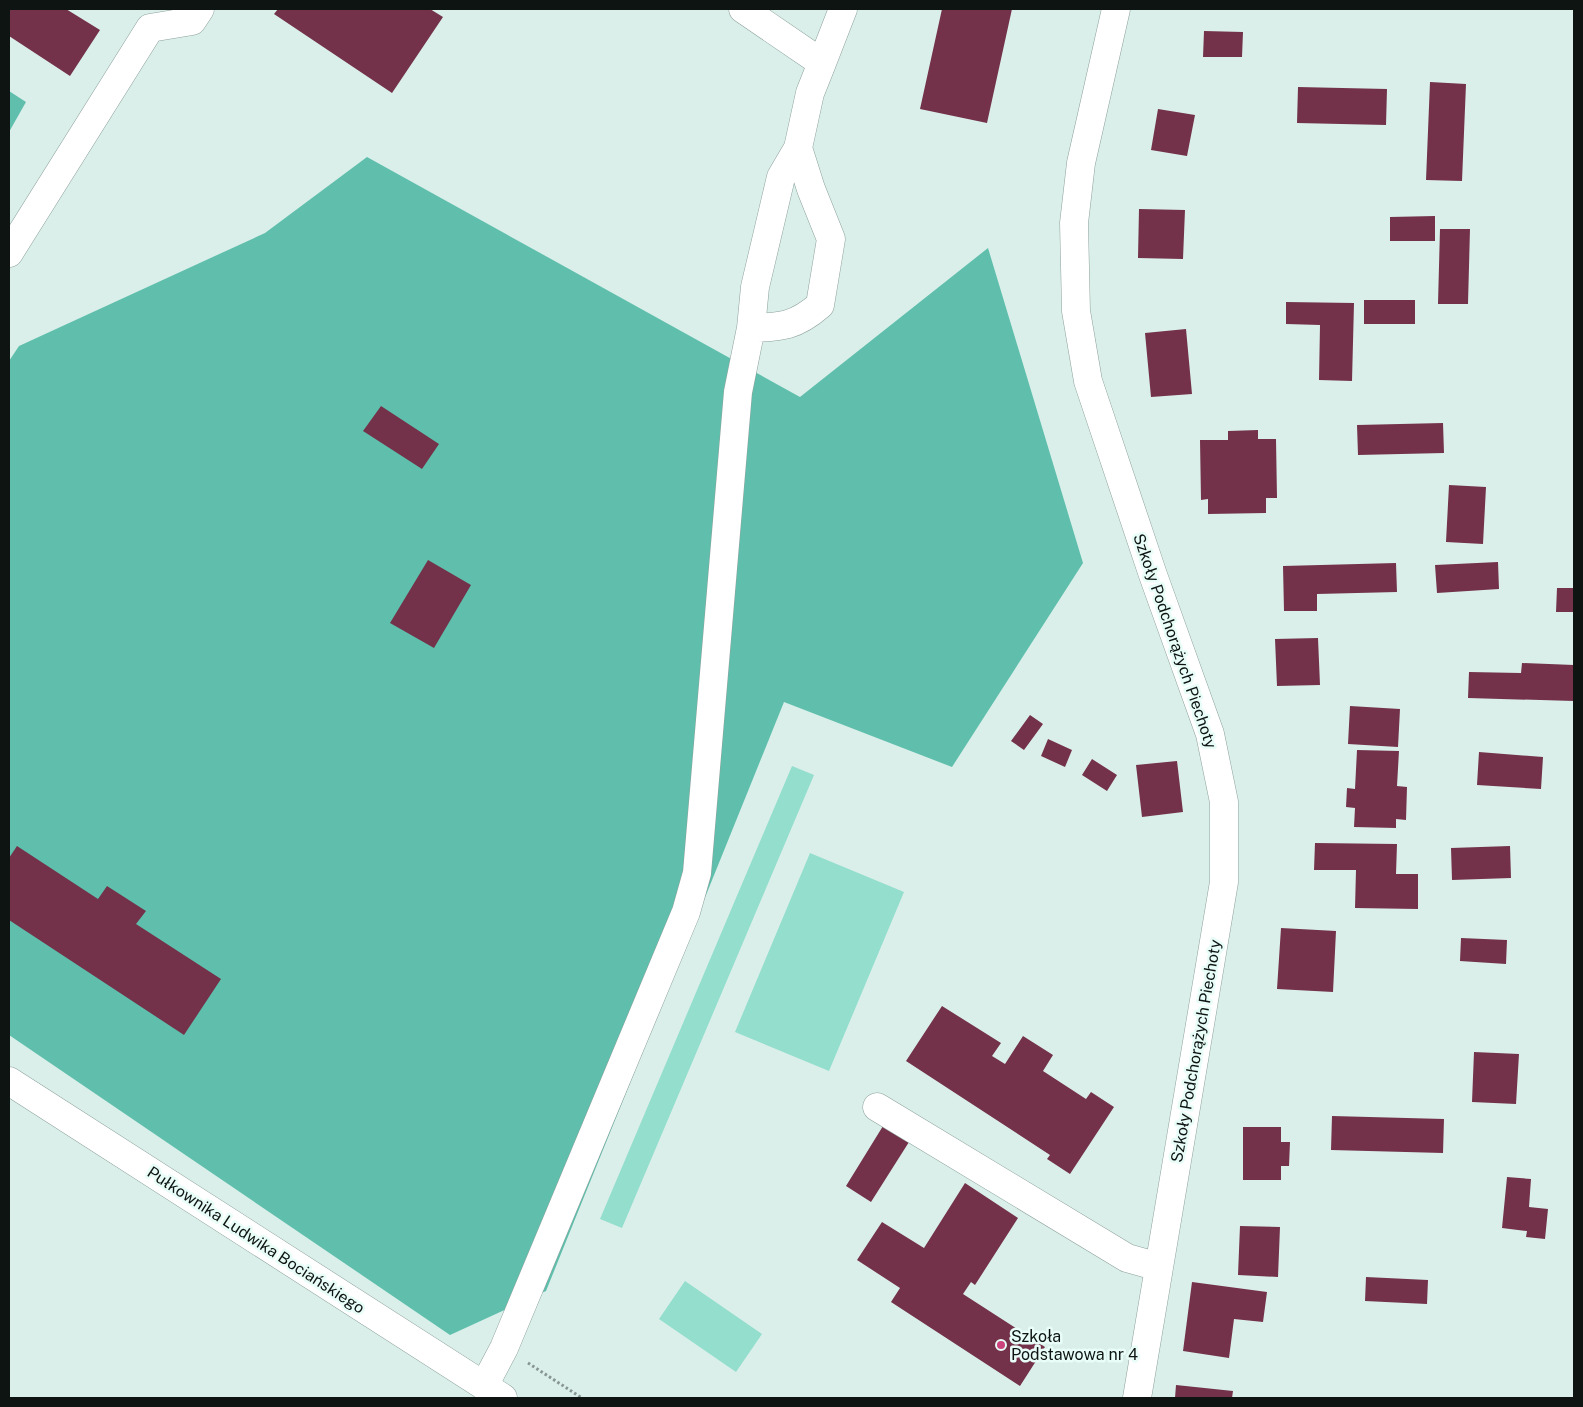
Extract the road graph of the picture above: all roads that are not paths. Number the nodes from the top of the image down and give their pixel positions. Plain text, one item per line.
1 (200, 9) edge
2 (743, 9) edge
3 (843, 9) edge
4 (1116, 9) edge
5 (822, 63) junction
6 (798, 148) junction
7 (9, 253) edge
8 (751, 328) junction
9 (9, 1081) edge
10 (877, 1107) dead end
11 (1159, 1267) junction
12 (494, 1392) edge
13 (1138, 1398) edge

1 - 7 street
2 - 5 street
3 - 5 street
4 - 11 street, Szkoły Podchorążych Piechoty
5 - 6 street
6 - 8 street
6 - 8 street
8 - 12 street
9 - 12 street, Pułkownika Ludwika Bociańskiego
10 - 11 street
11 - 13 street, Szkoły Podchorążych Piechoty

